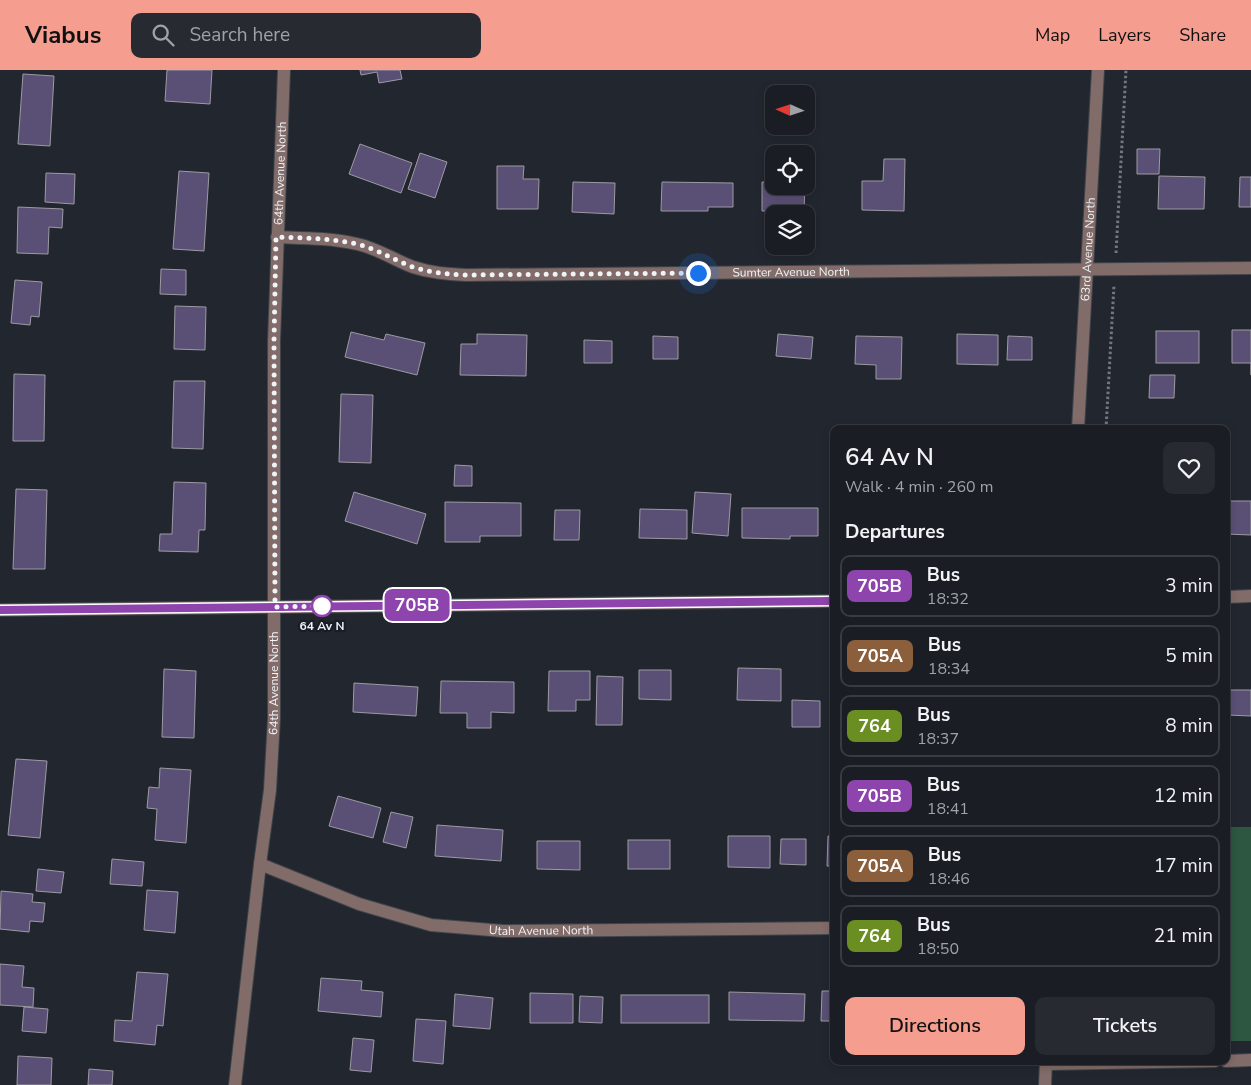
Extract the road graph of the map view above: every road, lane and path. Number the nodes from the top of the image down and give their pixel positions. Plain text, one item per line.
1 (284, 70) edge
2 (1098, 70) edge
3 (1126, 70) edge
4 (276, 237) junction
5 (1251, 268) edge
6 (1115, 269) junction
7 (1086, 270) junction
8 (1078, 425) edge
9 (1106, 425) edge
10 (1251, 596) edge
11 (1230, 597) edge
12 (830, 601) edge
13 (275, 607) junction
14 (0, 610) edge
15 (260, 864) junction
16 (830, 928) edge
17 (1251, 1060) edge
18 (1230, 1061) edge
19 (1046, 1065) edge
20 (235, 1085) edge
21 (1045, 1085) edge

1 - 4 street, 64th Avenue North
2 - 7 street, 63rd Avenue North
3 - 6 path
4 - 7 street, Sumter Avenue North
4 - 13 street, 64th Avenue North
5 - 6 street, Sumter Avenue North
6 - 7 street, Sumter Avenue North
6 - 9 path
7 - 8 street, 63rd Avenue North
10 - 11 street
12 - 13 street
13 - 14 street
13 - 15 street, 64th Avenue North
15 - 16 street, Utah Avenue North
15 - 20 street, 64th Avenue North
17 - 18 street
19 - 21 street

